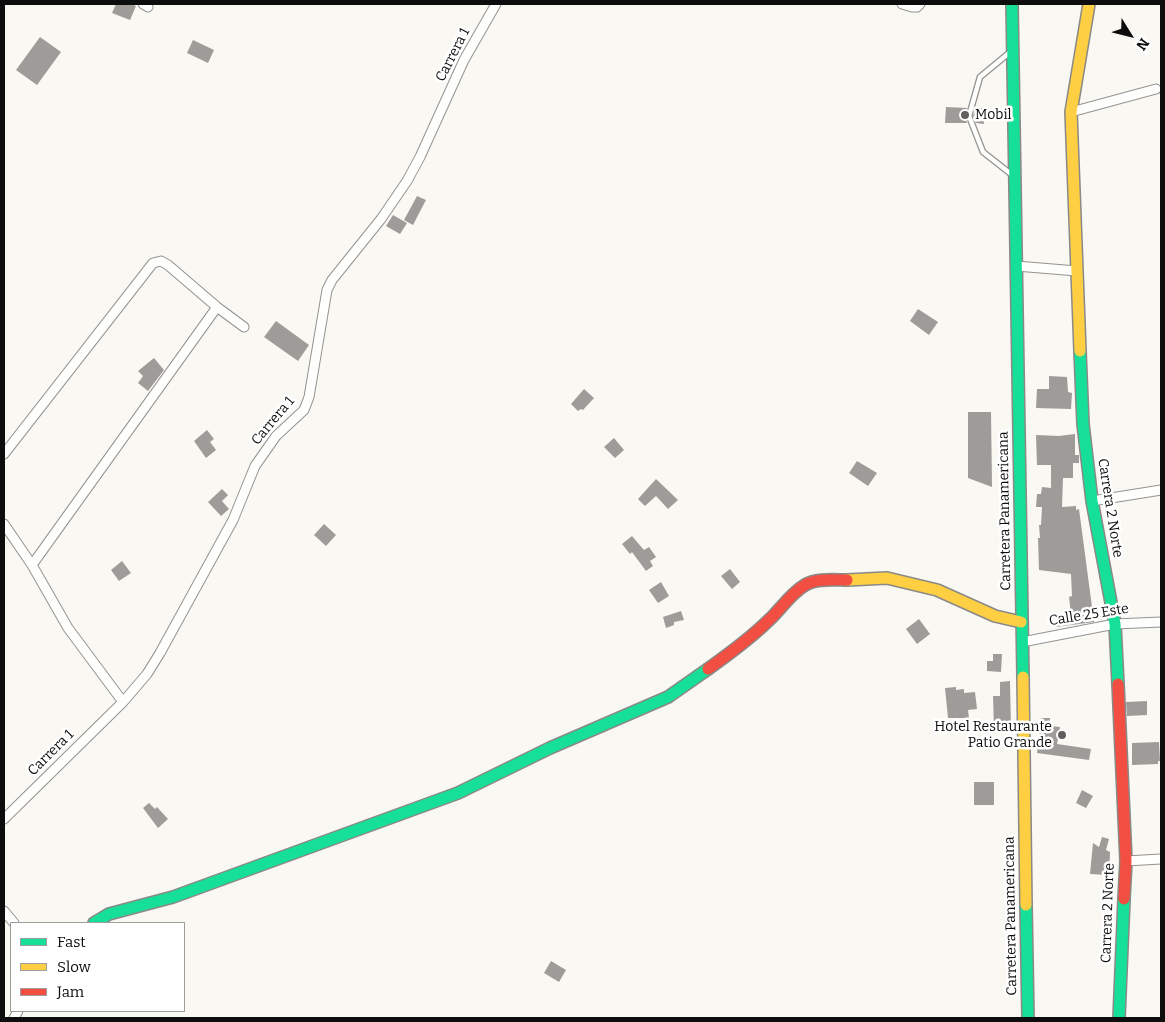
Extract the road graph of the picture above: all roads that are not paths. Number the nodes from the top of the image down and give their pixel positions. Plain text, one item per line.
1 (496, 4) edge
2 (902, 4) edge
3 (920, 4) edge
4 (1012, 4) edge
5 (1090, 4) edge
6 (1012, 51) junction
7 (1156, 89) dead end
8 (1071, 112) junction
9 (1014, 176) junction
10 (1016, 266) junction
11 (1077, 271) junction
12 (217, 307) junction
13 (244, 327) dead end
14 (4, 454) edge
15 (1161, 490) edge
16 (1092, 501) junction
17 (4, 524) edge
18 (32, 565) junction
19 (1021, 622) junction
20 (1161, 622) edge
21 (1114, 624) junction
22 (1022, 642) junction
23 (123, 702) junction
24 (4, 819) edge
25 (1161, 859) edge
26 (1126, 861) junction
27 (4, 911) edge
28 (13, 922) edge
29 (96, 922) edge
30 (1028, 1018) edge
31 (1119, 1018) edge

1 - 23 street, Carrera 1
2 - 3 street
4 - 6 main road, Carretera Panamericana
5 - 8 main road, Carrera 2 Norte
6 - 9 main road, Carretera Panamericana
6 - 9 lane
7 - 8 street
8 - 11 main road, Carrera 2 Norte
9 - 10 main road, Carretera Panamericana
10 - 11 street
10 - 19 main road, Carretera Panamericana
11 - 16 main road, Carrera 2 Norte
12 - 13 street
12 - 14 street
12 - 18 street
15 - 16 street
16 - 21 main road, Carrera 2 Norte
17 - 18 street
18 - 23 street
19 - 22 main road, Carretera Panamericana
19 - 29 main road
20 - 21 street, Calle 25 Este
21 - 22 street, Calle 25 Este
21 - 26 main road, Carrera 2 Norte
22 - 30 main road, Carretera Panamericana
23 - 24 street, Carrera 1
25 - 26 street
26 - 31 main road, Carrera 2 Norte
27 - 28 street

